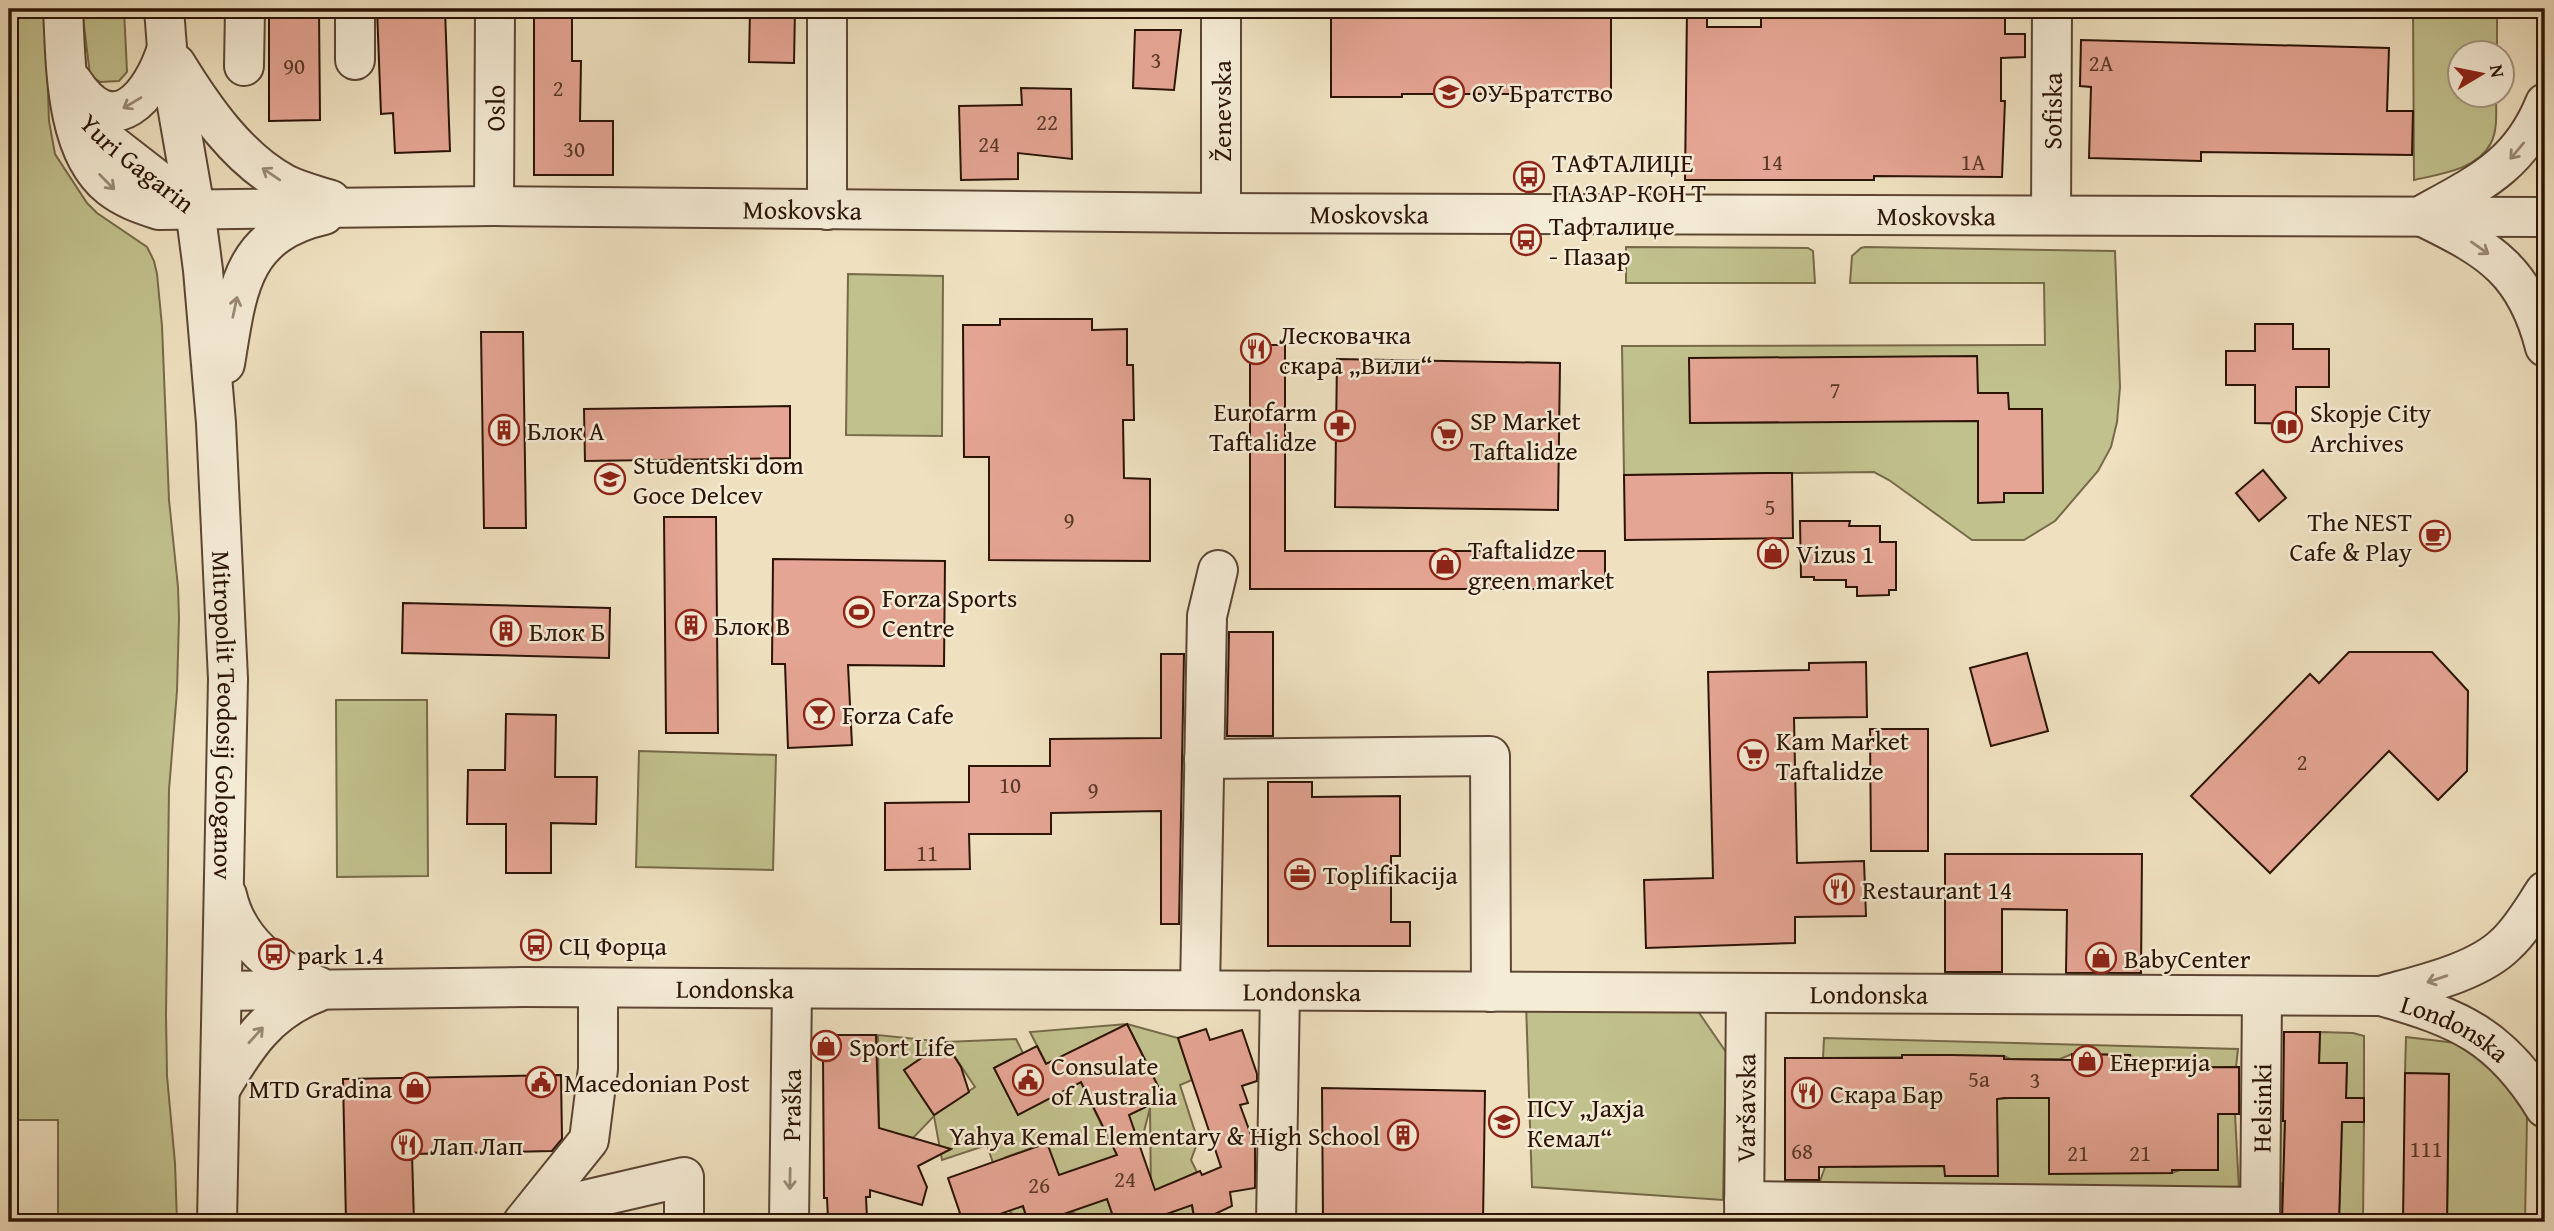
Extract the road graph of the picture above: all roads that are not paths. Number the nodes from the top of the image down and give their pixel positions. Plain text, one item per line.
1 (63, 9) edge
2 (164, 9) edge
3 (245, 9) edge
4 (355, 9) edge
5 (495, 9) edge
6 (827, 9) edge
7 (1221, 9) edge
8 (2052, 9) edge
9 (167, 47) junction
10 (355, 60) dead end
11 (244, 66) dead end
12 (69, 85) junction
13 (2545, 103) edge
14 (494, 206) junction
15 (356, 207) junction
16 (195, 209) junction
17 (827, 210) junction
18 (1221, 213) junction
19 (2051, 214) junction
20 (2420, 215) junction
21 (2545, 217) edge
22 (2545, 347) edge
23 (216, 423) junction
24 (1218, 570) dead end
25 (1204, 759) junction
26 (225, 882) junction
27 (2545, 891) edge
28 (598, 988) junction
29 (328, 989) junction
30 (792, 989) junction
31 (1200, 990) junction
32 (222, 991) junction
33 (1280, 992) junction
34 (1491, 992) junction
35 (1746, 993) junction
36 (2262, 996) junction
37 (2381, 996) junction
38 (219, 1092) junction
39 (2545, 1108) edge
40 (1744, 1212) edge
41 (1946, 1213) edge
42 (2260, 1215) edge
43 (217, 1222) edge
44 (523, 1222) edge
45 (570, 1222) edge
46 (684, 1222) edge
47 (789, 1222) edge
48 (1276, 1222) edge

1 - 12 street, Yuri Gagarin
2 - 9 street, Mitropolit Teodosij Gologanov
3 - 11 street
4 - 10 street
5 - 14 street, Oslo
6 - 17 street
7 - 18 street, Ženevska
8 - 19 street, Sofiska
9 -> 12 street
15 -> 9 street
9 - 16 street, Mitropolit Teodosij Gologanov
12 - 16 street, Yuri Gagarin
13 -> 20 street
14 - 15 street, Moskovska
14 - 17 street, Moskovska
15 - 16 street, Moskovska
23 -> 15 street
16 - 23 street, Mitropolit Teodosij Gologanov
17 - 18 street, Moskovska
18 - 19 street, Moskovska
19 - 20 street, Moskovska
20 - 21 street, Moskovska
20 -> 22 street
23 - 26 street, Mitropolit Teodosij Gologanov
24 - 25 street
25 - 31 street
25 - 34 street
26 - 29 street
26 - 32 street, Mitropolit Teodosij Gologanov
27 -> 37 street, Londonska
28 - 29 street, Londonska
28 - 30 street, Londonska
28 - 44 street
29 - 32 street, Londonska
38 -> 29 street
30 - 31 street, Londonska
30 -> 47 street, Praška
31 - 33 street, Londonska
32 - 38 street, Mitropolit Teodosij Gologanov
33 - 34 street, Londonska
33 - 48 street
34 - 35 street, Londonska
35 - 36 street, Londonska
35 - 40 street, Varšavska
36 - 37 street, Londonska
36 - 42 street, Helsinki
37 - 39 street, Londonska
38 - 43 street, Mitropolit Teodosij Gologanov
40 - 41 street
41 - 42 street
45 - 46 street

